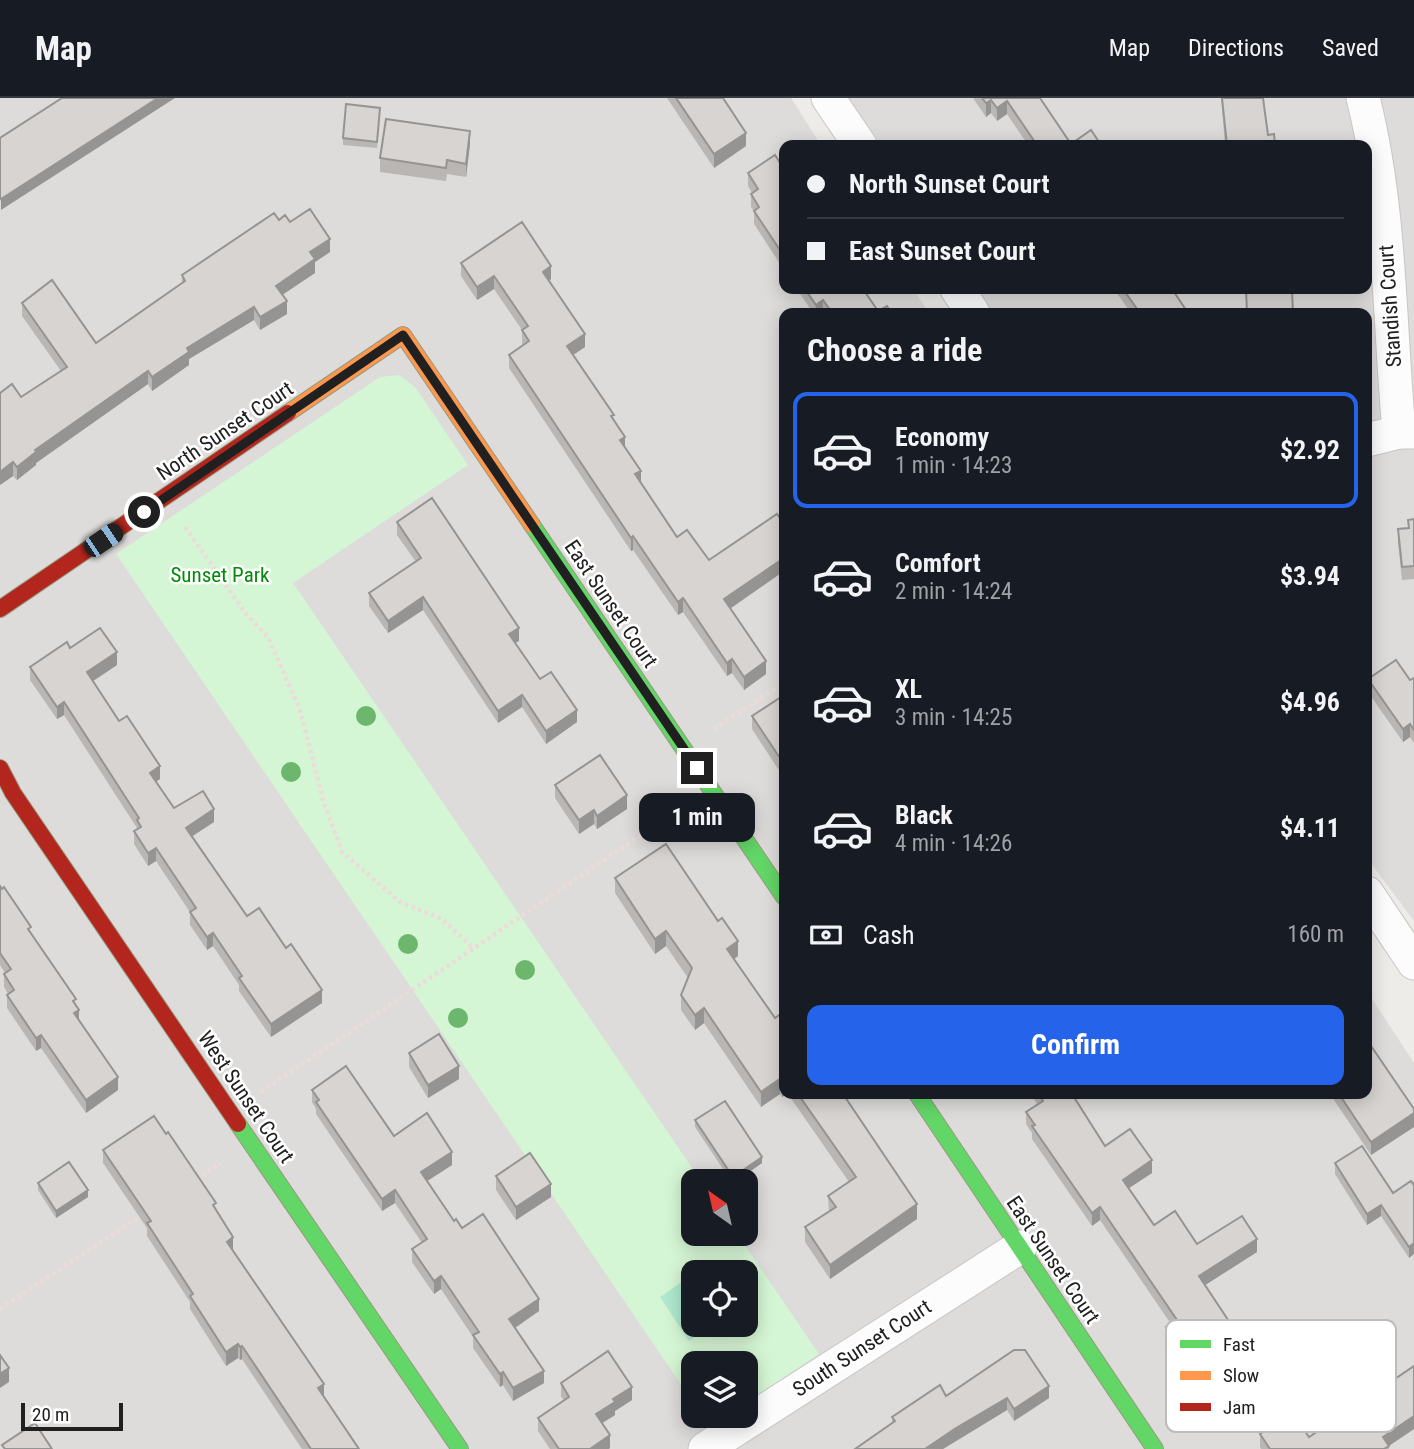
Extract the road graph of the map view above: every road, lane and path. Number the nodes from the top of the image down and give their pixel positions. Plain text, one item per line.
1 (828, 98) edge
2 (1363, 98) edge
3 (857, 140) edge
4 (403, 335) joint
5 (1406, 432) edge
6 (1372, 439) edge
7 (164, 498) junction
8 (0, 609) edge
9 (779, 686) edge
10 (684, 749) junction
11 (0, 768) edge
12 (710, 788) junction
13 (779, 890) edge
14 (1372, 900) edge
15 (473, 948) junction
16 (1414, 963) edge
17 (919, 1099) edge
18 (231, 1112) junction
19 (252, 1142) junction
20 (195, 1180) edge
21 (149, 1210) edge
22 (1020, 1247) junction
23 (0, 1309) edge
24 (460, 1449) edge
25 (705, 1449) edge
26 (1155, 1449) edge

1 - 3 street
2 - 5 street, Standish Court
4 - 7 street, North Sunset Court
4 - 10 street, East Sunset Court
5 - 6 street
7 - 8 street, North Sunset Court
7 - 15 path
9 - 10 path
10 - 12 street, East Sunset Court
11 - 18 street, West Sunset Court
12 - 13 street, East Sunset Court
12 - 15 path
14 - 16 street
15 - 18 path
17 - 22 street, East Sunset Court
18 - 19 street, West Sunset Court
19 - 20 path
19 - 24 street, West Sunset Court
21 - 23 path
22 - 25 street, South Sunset Court
22 - 26 street, East Sunset Court

